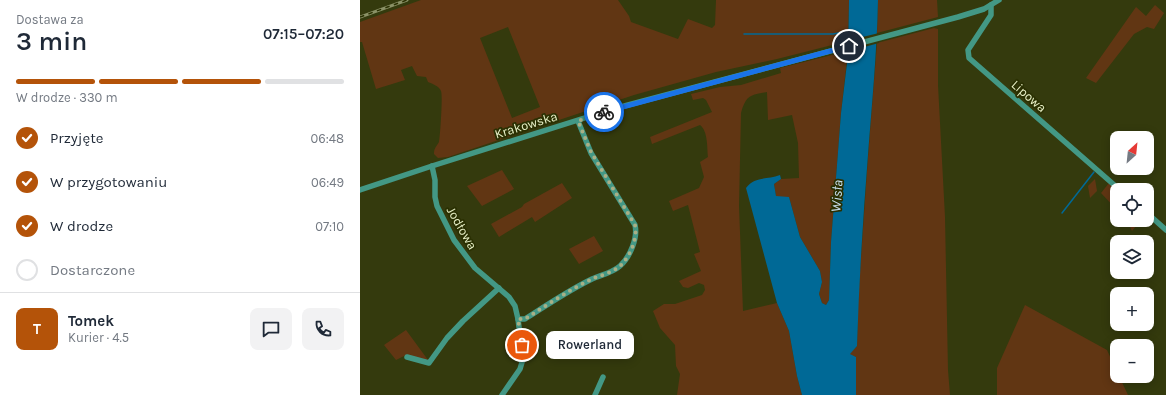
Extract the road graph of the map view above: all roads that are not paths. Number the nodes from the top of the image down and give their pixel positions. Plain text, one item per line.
1 (999, 0) edge
2 (991, 5) junction
3 (578, 121) junction
4 (432, 166) junction
5 (1112, 183) edge
6 (360, 190) edge
7 (1154, 219) edge
8 (1166, 230) edge
9 (499, 288) junction
10 (518, 319) junction
11 (407, 357) dead end
12 (603, 377) dead end
13 (502, 395) edge
14 (595, 395) edge

1 - 2 street, Krakowska
2 - 3 street, Krakowska
2 - 5 street, Lipowa
3 - 4 street, Krakowska
3 - 10 street
4 - 6 street, Krakowska
4 - 9 street, Jodłowa
7 - 8 street
9 - 10 street, Jodłowa
9 - 11 street
10 - 13 street, Jodłowa
12 - 14 street

